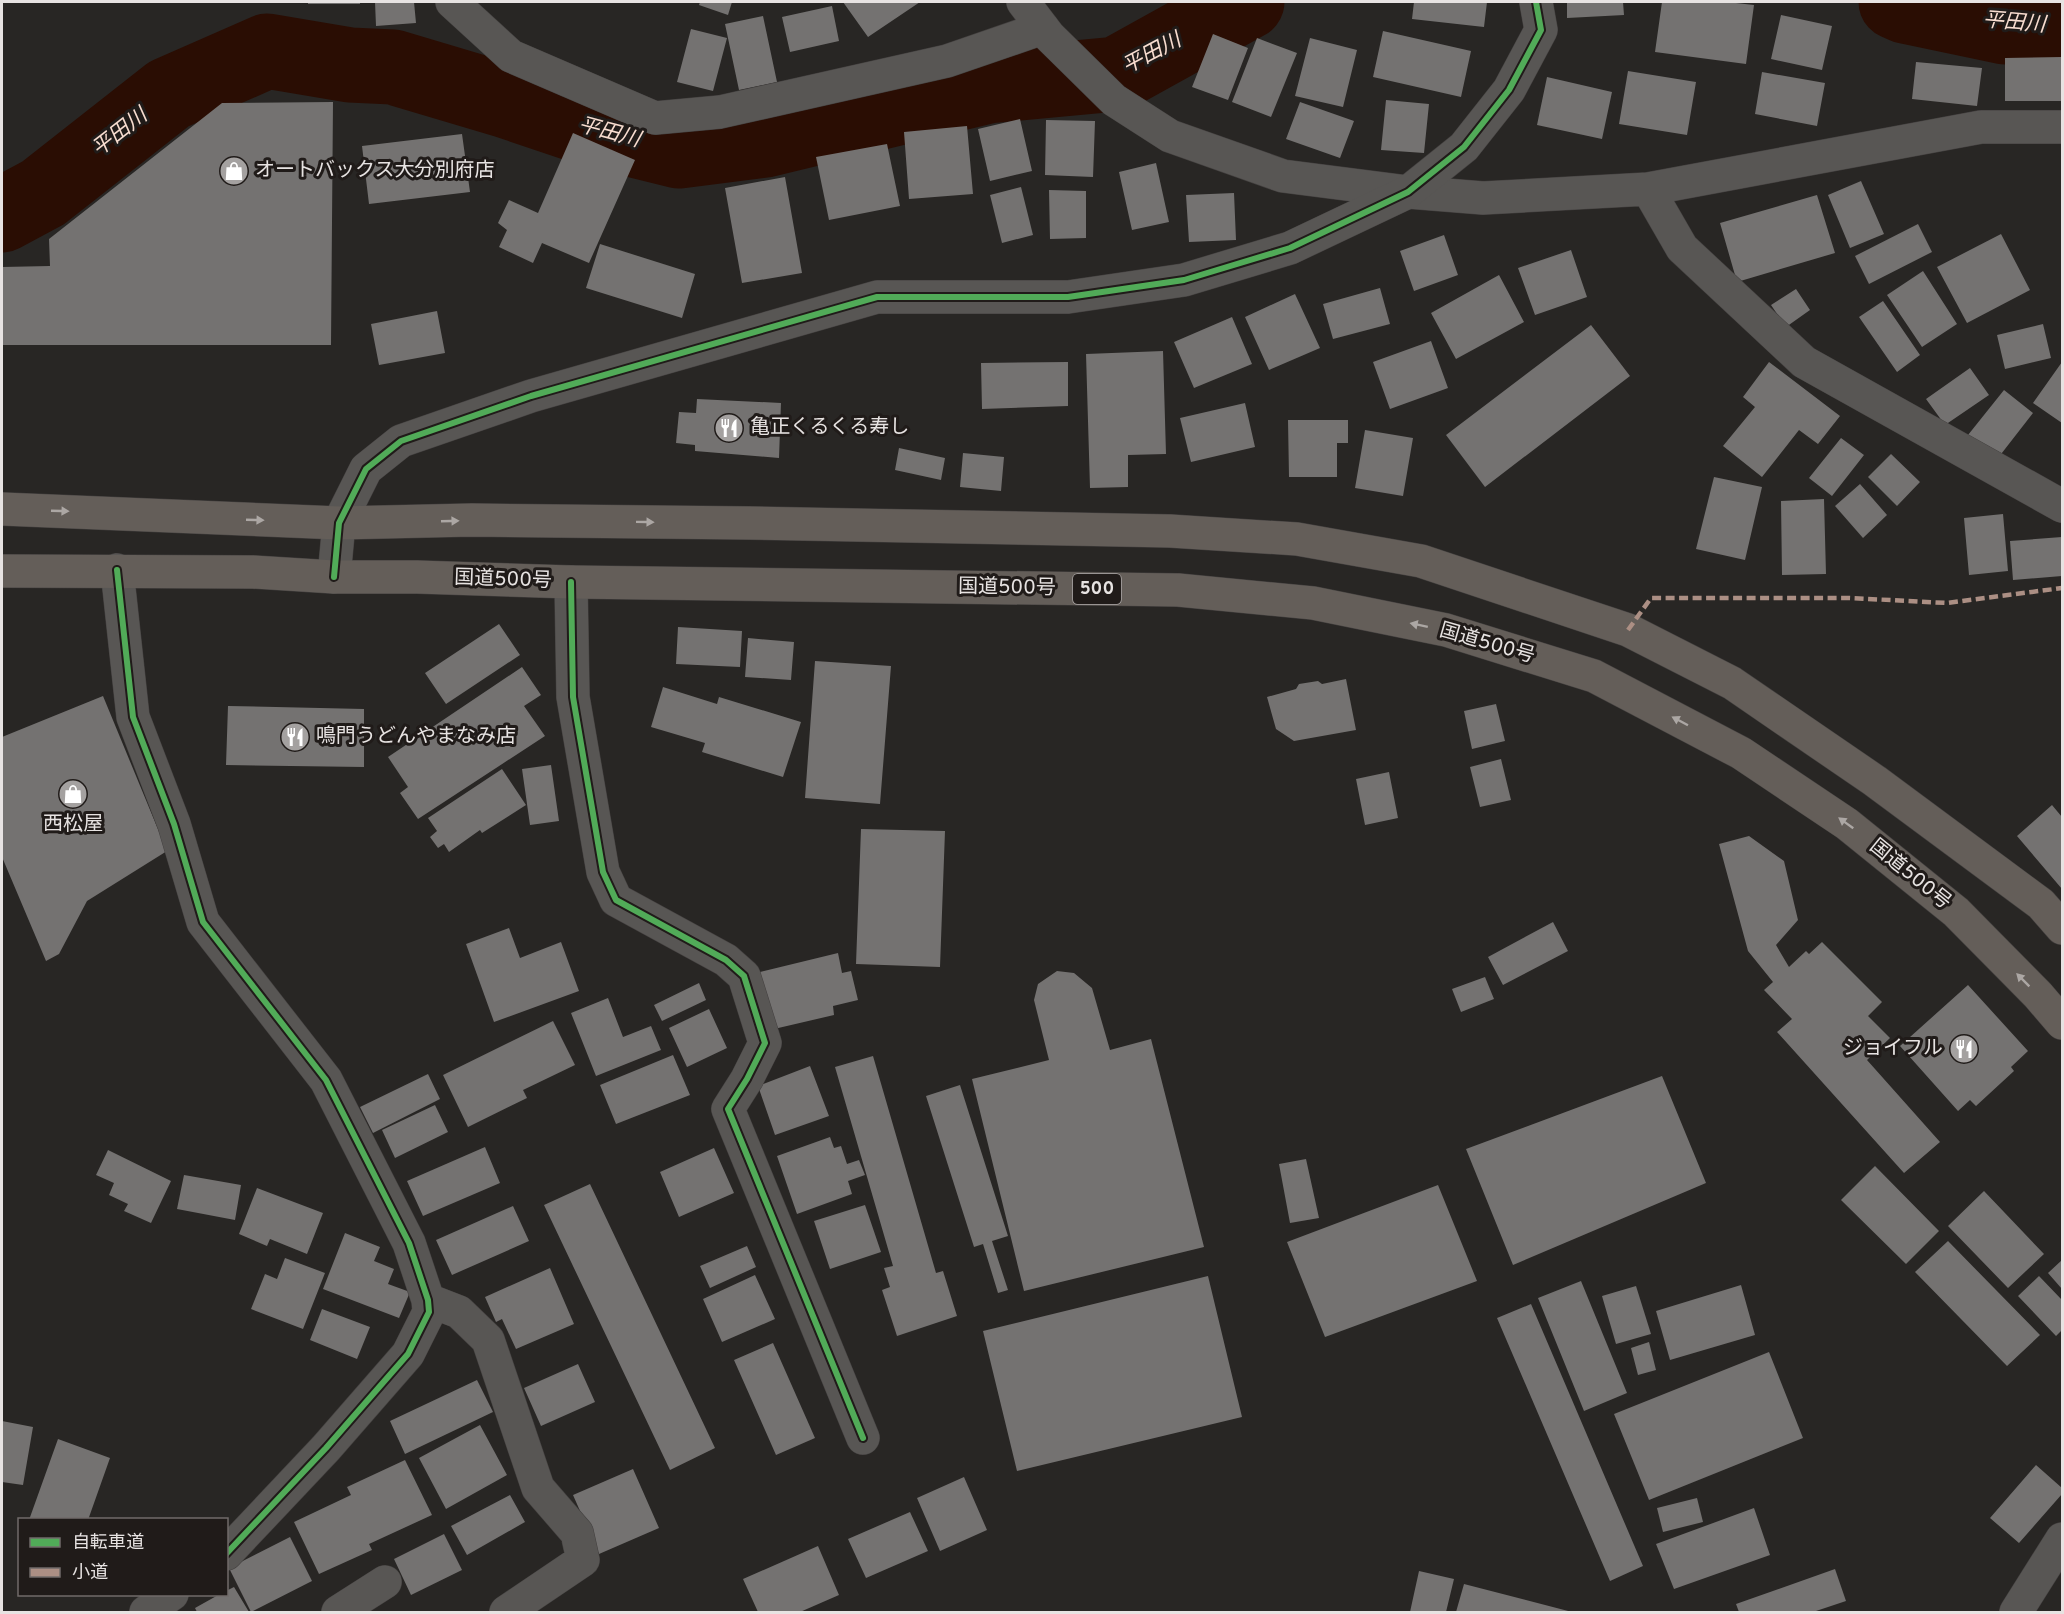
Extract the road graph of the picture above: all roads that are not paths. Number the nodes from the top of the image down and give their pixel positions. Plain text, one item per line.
1 (452, 2) edge
2 (1023, 2) edge
3 (1536, 2) edge
4 (1043, 28) junction
5 (2062, 127) edge
6 (1648, 189) junction
7 (1408, 192) junction
8 (2062, 506) edge
9 (2, 509) edge
10 (339, 523) junction
11 (117, 570) junction
12 (2, 571) edge
13 (334, 577) junction
14 (571, 582) junction
15 (2062, 928) edge
16 (2062, 1023) edge
17 (428, 1300) junction
18 (863, 1438) dead end
19 (2062, 1539) edge
20 (228, 1552) edge
21 (385, 1582) dead end
22 (169, 1596) edge
23 (146, 1612) edge
24 (338, 1612) edge
25 (507, 1612) edge
26 (2016, 1612) edge

1 - 4 street
2 - 4 street
3 - 7 street
4 - 7 street
5 - 6 street
6 - 7 street
6 - 8 street
7 - 10 street
9 -> 10 highway
10 - 13 street
10 -> 15 highway
11 - 12 highway, 国道500号 / 500
11 - 13 highway, 国道500号 / 500
11 - 17 street
13 - 14 highway, 国道500号 / 500
16 -> 14 highway, 国道500号 / 500
14 - 18 street
17 - 20 street
17 - 25 street
19 - 26 street
21 - 24 street
22 - 23 street

